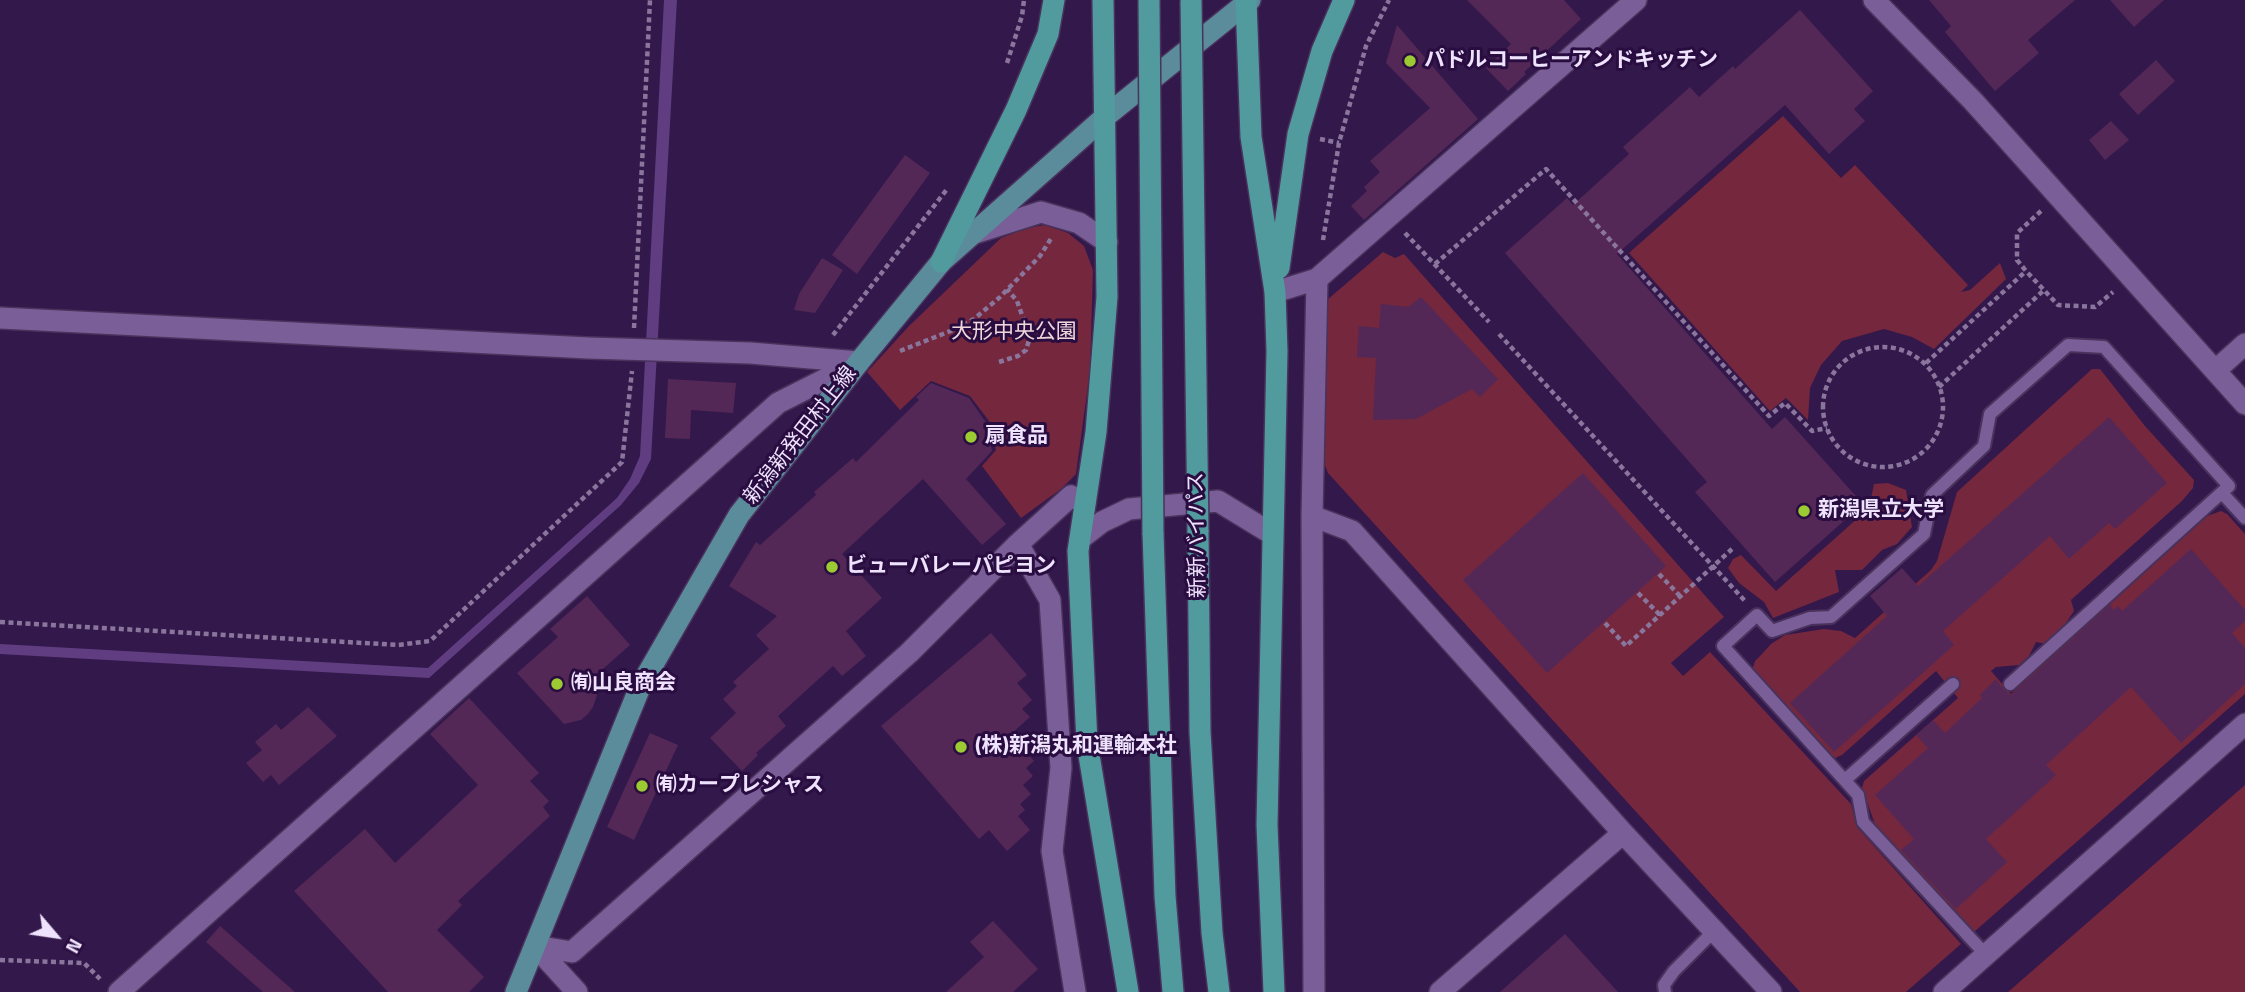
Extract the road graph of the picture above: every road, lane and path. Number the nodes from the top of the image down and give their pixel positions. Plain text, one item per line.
1 (650, 0) edge
2 (1054, 0) edge
3 (1103, 0) edge
4 (1149, 0) edge
5 (1191, 0) edge
6 (1344, 0) edge
7 (1389, 0) edge
8 (1636, 0) edge
9 (1874, 0) edge
10 (1248, 1) edge
11 (1107, 116) junction
12 (1298, 134) junction
13 (1339, 143) junction
14 (2057, 195) junction
15 (1060, 217) junction
16 (1390, 217) junction
17 (975, 233) junction
18 (1107, 242) junction
19 (941, 262) junction
20 (1435, 264) junction
21 (2026, 271) junction
22 (2132, 276) junction
23 (1317, 279) junction
24 (1007, 289) junction
25 (2044, 290) junction
26 (1275, 292) junction
27 (0, 318) edge
28 (1489, 322) dead end
29 (1499, 334) dead end
30 (2245, 344) edge
31 (638, 349) junction
32 (892, 357) dead end
33 (859, 362) junction
34 (999, 362) dead end
35 (1926, 364) junction
36 (2216, 370) junction
37 (1940, 387) junction
38 (2245, 404) edge
39 (1827, 428) junction
40 (2222, 493) junction
41 (1085, 503) junction
42 (1312, 516) junction
43 (2245, 518) edge
44 (1272, 534) junction
45 (1080, 540) junction
46 (1018, 544) junction
47 (1732, 549) dead end
48 (1713, 566) junction
49 (1659, 575) dead end
50 (1638, 593) dead end
51 (1680, 596) junction
52 (1660, 615) junction
53 (1757, 615) junction
54 (0, 622) edge
55 (1605, 623) dead end
56 (1953, 684) dead end
57 (2010, 684) dead end
58 (2245, 724) edge
59 (1845, 780) junction
60 (1623, 833) junction
61 (1714, 930) junction
62 (535, 946) junction
63 (1986, 955) junction
64 (0, 960) edge
65 (520, 983) edge
66 (112, 988) edge
67 (504, 992) edge
68 (577, 992) edge
69 (1075, 992) edge
70 (1128, 992) edge
71 (1174, 992) edge
72 (1219, 992) edge
73 (1274, 992) edge
74 (1314, 992) edge
75 (1440, 992) edge
76 (1665, 992) edge
77 (1771, 992) edge
78 (1944, 992) edge

1 - 31 path
2 - 19 highway
3 - 11 highway
4 - 71 highway, 新新バイパス, bridge
5 - 72 highway, 新新バイパス, bridge
6 - 12 highway
7 - 13 path
8 - 16 street
9 - 14 street
10 - 11 main road, 新潟新発田村上線
10 - 26 highway
11 - 17 main road, 新潟新発田村上線
11 - 18 highway
12 - 13 path
12 - 26 highway
13 - 23 path
14 - 21 path
14 - 22 street
15 - 17 street
15 - 18 street
15 - 24 path
16 - 20 path
16 - 23 street
17 - 19 main road, 新潟新発田村上線
18 - 41 highway
19 - 33 main road, 新潟新発田村上線
20 - 28 path
20 - 39 path
21 - 25 path
21 - 35 path
22 - 25 path
22 - 36 street
23 - 26 street
23 - 42 street
24 - 32 path
24 - 34 path
25 - 37 path
26 - 44 highway
27 - 31 street
29 - 48 path
30 - 36 street
31 - 33 street
31 - 54 path
33 - 62 main road, 新潟新発田村上線
33 - 66 street
35 - 37 path
35 - 39 path
36 - 38 street
37 - 39 path
40 - 43 lane
40 - 53 lane
40 - 57 lane
41 - 45 highway
41 - 46 street
42 - 60 street
42 - 74 street
44 - 45 street
44 - 73 highway
45 - 70 highway
46 - 62 street
46 - 69 street
47 - 48 path
48 - 51 path
48 - 53 path
49 - 51 path
50 - 52 path
51 - 52 path
52 - 55 path
53 - 59 lane
56 - 59 lane
58 - 63 street
59 - 63 lane
60 - 61 street
60 - 75 street
61 - 76 lane
61 - 77 street
62 - 65 main road, 新潟新発田村上線
62 - 68 street
63 - 78 street
64 - 66 path
65 - 67 street

